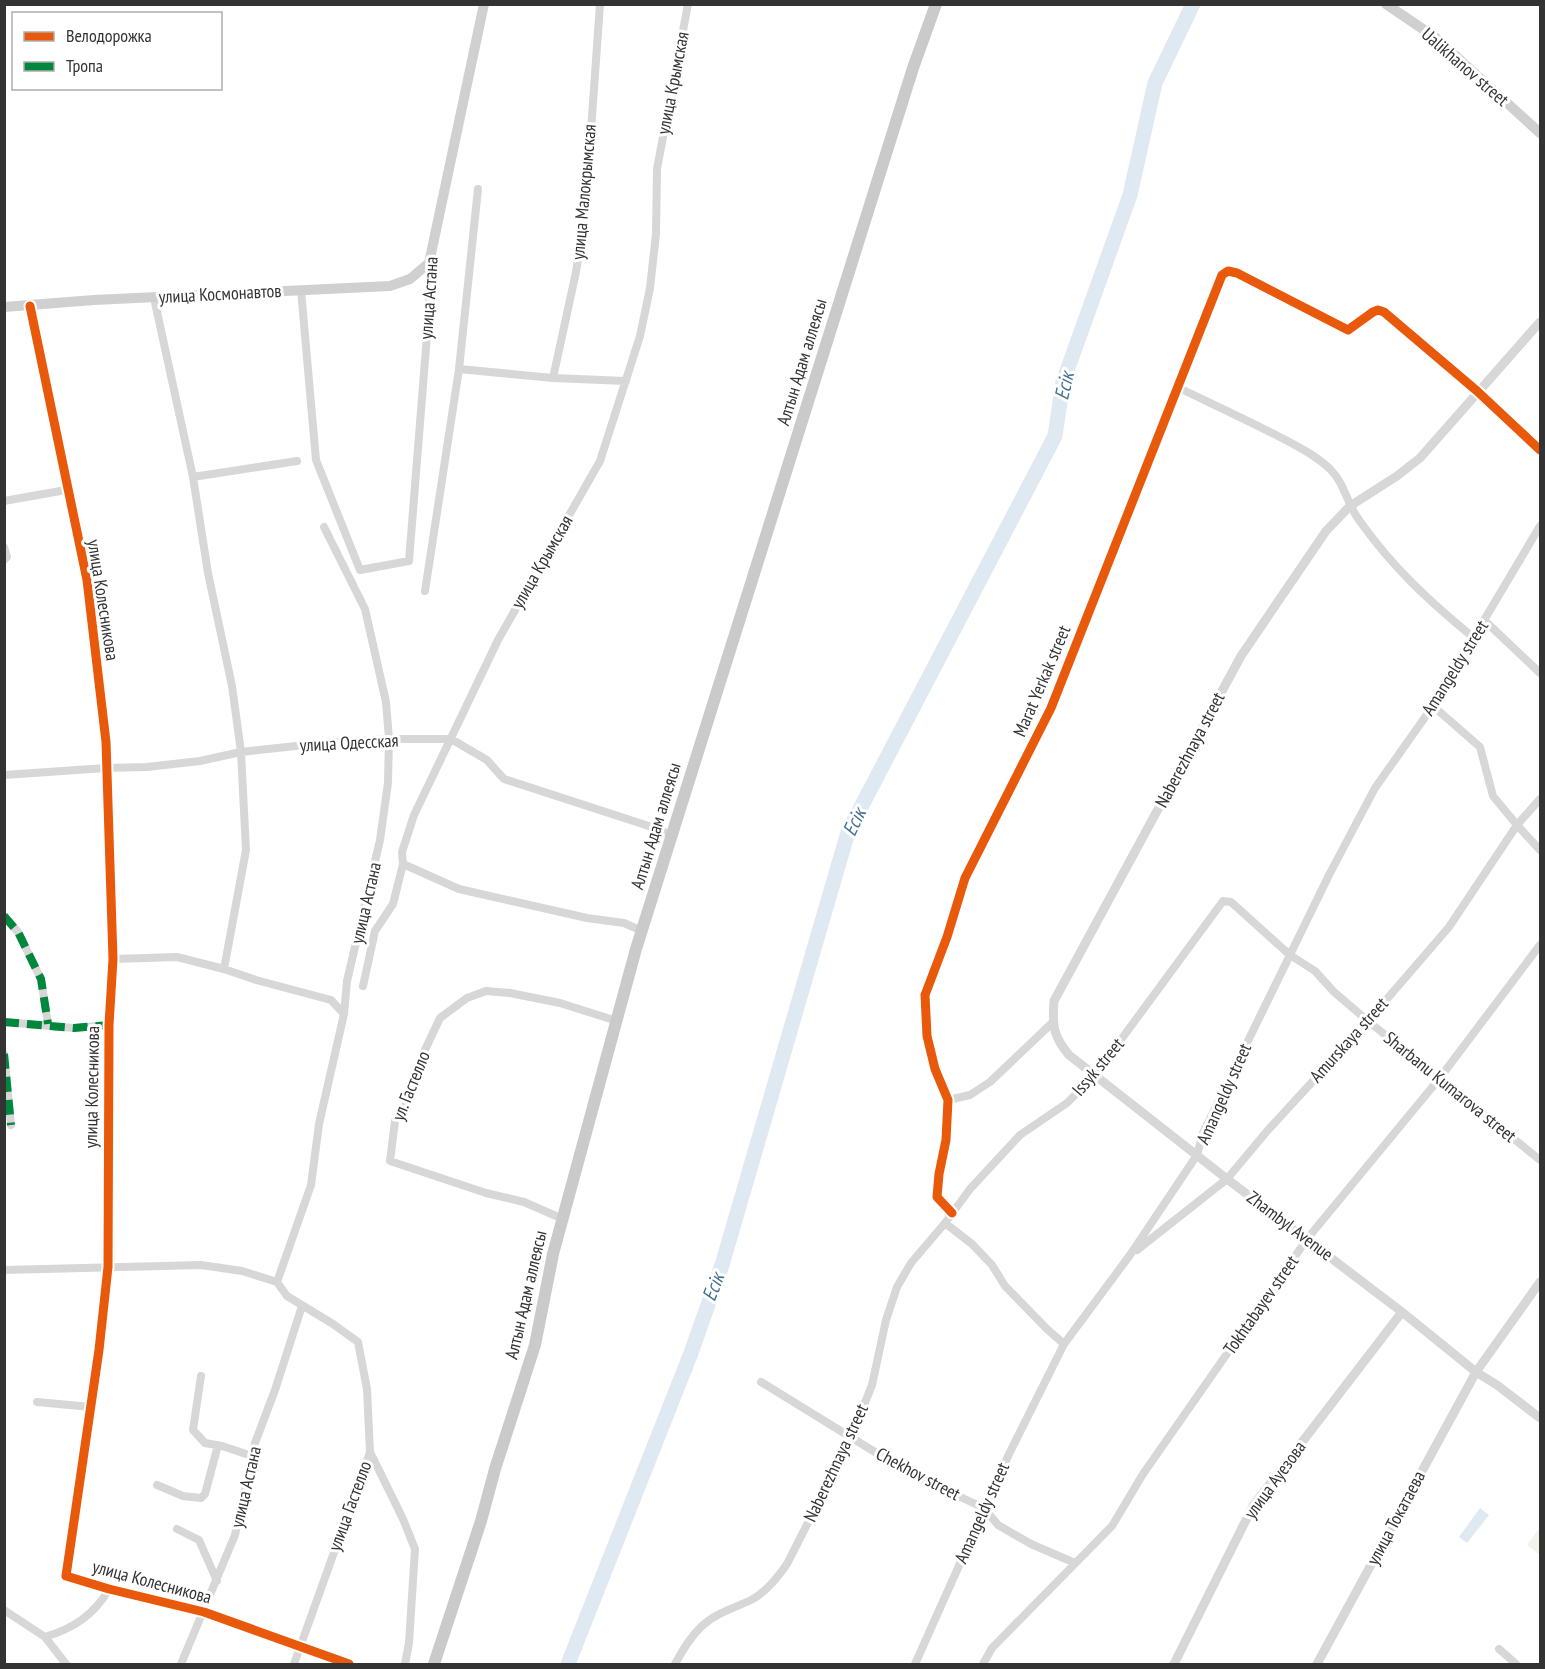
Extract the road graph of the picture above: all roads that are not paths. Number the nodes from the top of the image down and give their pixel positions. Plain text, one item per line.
1 (484, 4) edge
2 (600, 4) edge
3 (688, 4) edge
4 (936, 4) edge
5 (1386, 4) edge
6 (1540, 133) edge
7 (478, 189) dead end
8 (429, 263) junction
9 (301, 290) junction
10 (154, 298) junction
11 (30, 306) junction
12 (4, 307) edge
13 (1540, 322) edge
14 (459, 369) junction
15 (552, 378) junction
16 (626, 381) junction
17 (1177, 387) junction
18 (1477, 391) junction
19 (1540, 450) edge
20 (297, 461) dead end
21 (193, 477) junction
22 (66, 490) junction
23 (4, 501) edge
24 (1350, 506) junction
25 (1540, 526) edge
26 (324, 527) dead end
27 (4, 547) edge
28 (4, 560) edge
29 (425, 591) dead end
30 (1484, 620) junction
31 (1473, 638) junction
32 (1540, 672) edge
33 (1433, 706) junction
34 (389, 739) junction
35 (451, 739) junction
36 (241, 752) junction
37 (106, 768) junction
38 (4, 776) edge
39 (1540, 799) edge
40 (1517, 825) junction
41 (671, 836) junction
42 (1540, 849) edge
43 (403, 864) junction
44 (1223, 901) joint
45 (4, 916) edge
46 (642, 931) junction
47 (1540, 945) edge
48 (1290, 955) junction
49 (113, 959) junction
50 (224, 969) junction
51 (363, 986) dead end
52 (344, 1014) junction
53 (616, 1021) junction
54 (1368, 1021) junction
55 (4, 1022) edge
56 (1052, 1023) junction
57 (48, 1024) junction
58 (109, 1025) junction
59 (4, 1054) edge
60 (1095, 1075) junction
61 (1439, 1079) junction
62 (948, 1100) junction
63 (11, 1125) dead end
64 (1197, 1155) junction
65 (1540, 1160) edge
66 (1227, 1179) junction
67 (952, 1213) junction
68 (563, 1219) junction
69 (945, 1223) junction
70 (1307, 1239) junction
71 (1130, 1255) junction
72 (108, 1267) junction
73 (4, 1270) edge
74 (277, 1282) junction
75 (1540, 1282) edge
76 (302, 1306) junction
77 (1402, 1312) junction
78 (1065, 1344) junction
79 (1476, 1372) junction
80 (201, 1376) dead end
81 (760, 1382) dead end
82 (37, 1402) dead end
83 (91, 1407) junction
84 (1540, 1418) edge
85 (851, 1438) junction
86 (218, 1445) junction
87 (370, 1452) junction
88 (252, 1456) junction
89 (157, 1485) dead end
90 (984, 1508) junction
91 (177, 1529) dead end
92 (1075, 1563) junction
93 (217, 1581) junction
94 (109, 1589) junction
95 (4, 1610) edge
96 (204, 1612) junction
97 (45, 1637) junction
98 (300, 1647) junction
99 (1499, 1650) dead end
100 (66, 1665) edge
101 (181, 1665) edge
102 (294, 1665) edge
103 (349, 1665) edge
104 (405, 1665) edge
105 (434, 1665) edge
106 (675, 1665) edge
107 (915, 1665) edge
108 (983, 1665) edge
109 (1174, 1665) edge
110 (1317, 1665) edge
111 (1516, 1665) edge

1 - 8 main road, улица Астана
2 - 15 street, улица Малокрымская
3 - 16 street, улица Крымская
4 - 41 main road, Алтын Адам аллеясы
5 - 6 main road, Ualikhanov street
7 - 14 street
8 - 9 main road, улица Космонавтов
8 - 9 street, улица Астана
9 - 10 main road, улица Космонавтов
10 - 11 main road, улица Космонавтов
10 - 21 street
11 - 12 main road, улица Космонавтов
11 - 22 street, улица Колесникова
13 - 18 street, Naberezhnaya street
14 - 15 street
14 - 29 street
15 - 16 street
16 - 35 street, улица Крымская
17 - 18 street, Marat Yerkak street
17 - 24 street
17 - 62 street, Marat Yerkak street
18 - 19 street
18 - 24 street, Naberezhnaya street
20 - 21 street
21 - 36 street
22 - 23 street
22 - 37 street, улица Колесникова
24 - 31 street
24 - 56 street, Naberezhnaya street
25 - 30 street, Amangeldy street
26 - 34 street, улица Астана
27 - 28 street
30 - 31 street, Amangeldy street
30 - 32 street
31 - 33 street, Amangeldy street
33 - 40 street
33 - 48 street, Amangeldy street
34 - 35 street, улица Одесская
34 - 36 street, улица Одесская
34 - 52 street, улица Астана
35 - 41 street, улица Одесская
35 - 43 street, улица Крымская
36 - 37 street, улица Одесская
36 - 50 street
37 - 38 street, улица Одесская
37 - 49 street, улица Колесникова
39 - 40 street, Amurskaya street
40 - 42 street
40 - 54 street, Amurskaya street
41 - 46 main road, Алтын Адам аллеясы
43 - 46 street
43 - 51 street, улица Крымская
44 - 48 street, Sharbanu Kumarova street
44 - 60 street, Issyk street
45 - 57 street
46 - 53 main road, Алтын Адам аллеясы
47 - 61 street, Tokhtabayev street
48 - 54 street, Sharbanu Kumarova street
48 - 64 street, Amangeldy street
49 - 50 street
49 - 58 street, улица Колесникова
50 - 52 street
52 - 74 street, улица Астана
53 - 68 main road, Алтын Адам аллеясы
53 - 68 street, ул. Гастелло
54 - 61 street, Sharbanu Kumarova street
54 - 66 street, Amurskaya street
55 - 57 street
56 - 60 street, Zhambyl Avenue
56 - 62 street
57 - 58 street
58 - 72 street, улица Колесникова
59 - 63 street
60 - 64 street, Zhambyl Avenue
60 - 67 street, Issyk street
61 - 65 street, Sharbanu Kumarova street
61 - 70 street, Tokhtabayev street
62 - 67 street
64 - 66 street, Zhambyl Avenue
64 - 71 street, Amangeldy street
66 - 70 street, Zhambyl Avenue
66 - 71 street, Amurskaya street
67 - 69 street, Issyk street
68 - 105 main road, Алтын Адам аллеясы
69 - 78 street
69 - 85 street, Naberezhnaya street
70 - 77 street, Zhambyl Avenue
70 - 92 street, Tokhtabayev street
71 - 78 street, Amangeldy street
72 - 73 street
72 - 74 street
72 - 83 street, улица Колесникова
74 - 76 street
75 - 79 street, улица Токатаева
76 - 87 street, улица Гастелло
76 - 88 street, улица Астана
77 - 79 street, Zhambyl Avenue
77 - 109 street, улица Ауезова
78 - 90 street, Amangeldy street
79 - 84 street, Zhambyl Avenue
79 - 110 street, улица Токатаева
80 - 86 street
81 - 85 street, Chekhov street
82 - 83 street
83 - 94 street, улица Колесникова
85 - 90 street, Chekhov street
85 - 106 street, Naberezhnaya street
86 - 88 street
86 - 89 street
87 - 98 street, улица Гастелло
87 - 104 street
88 - 93 street, улица Астана
90 - 92 street, Chekhov street
90 - 107 street, Amangeldy street
91 - 93 street
92 - 108 street, Tokhtabayev street
93 - 96 street, улица Астана
94 - 96 street, улица Колесникова
94 - 97 street
95 - 97 street
96 - 98 street, улица Колесникова
96 - 101 street, улица Астана
97 - 100 street
98 - 102 street, улица Гастелло
98 - 103 street, улица Колесникова
99 - 111 street

